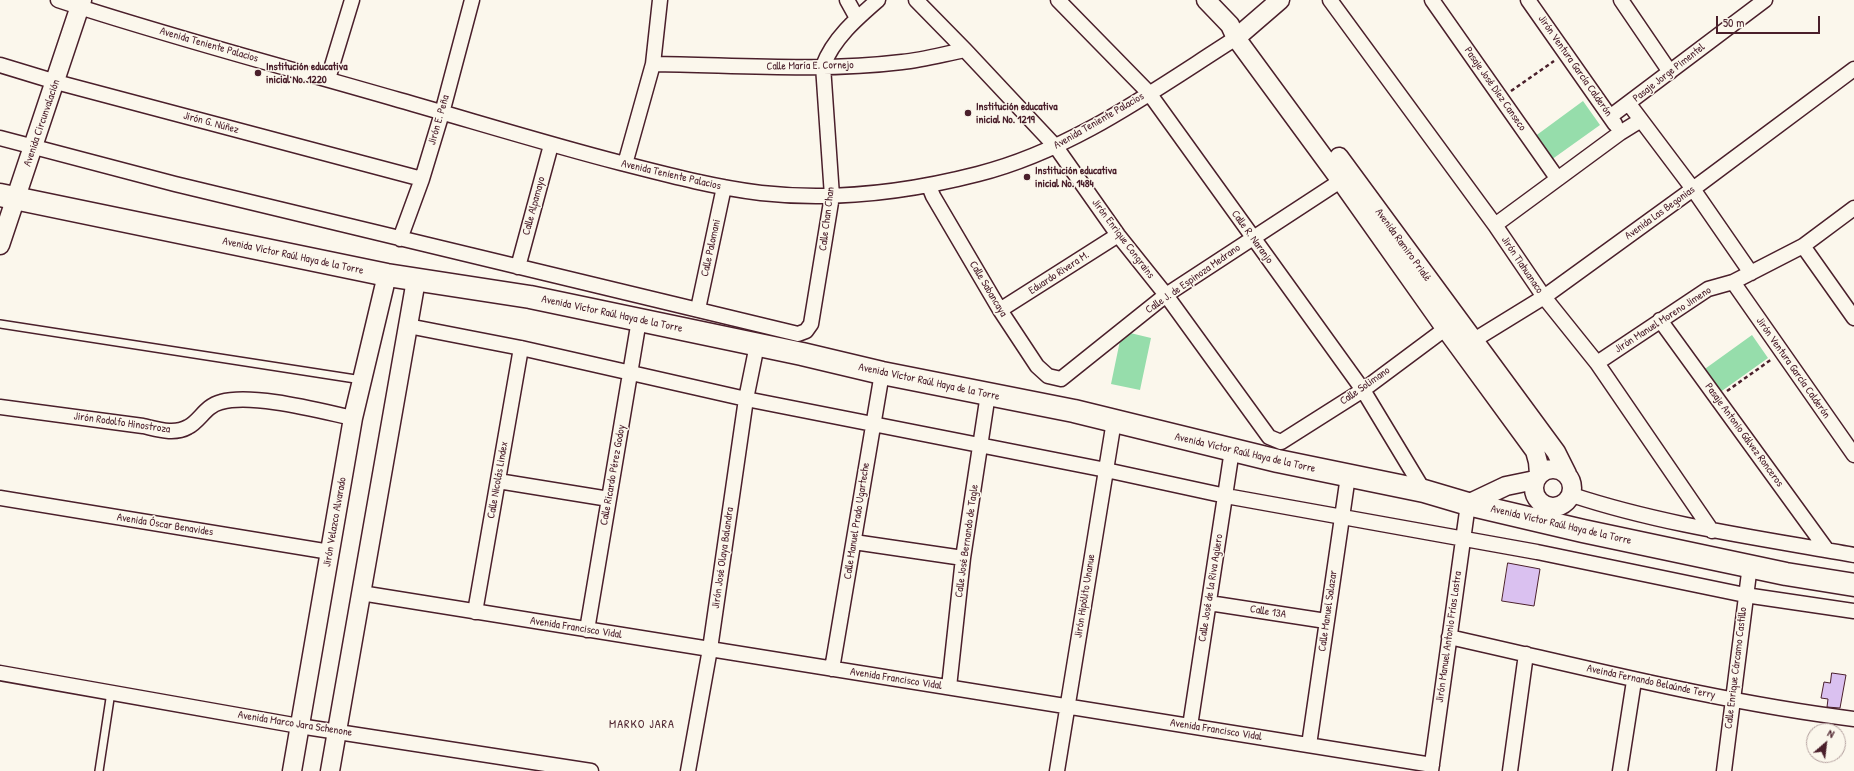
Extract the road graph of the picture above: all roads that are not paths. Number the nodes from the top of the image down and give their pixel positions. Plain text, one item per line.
1 (58, 0) edge
2 (352, 0) edge
3 (472, 0) edge
4 (660, 0) edge
5 (847, 0) edge
6 (878, 0) edge
7 (916, 0) edge
8 (1058, 0) edge
9 (1206, 0) edge
10 (1280, 0) edge
11 (1330, 0) edge
12 (1432, 0) edge
13 (1528, 0) edge
14 (1622, 0) edge
15 (1764, 0) edge
16 (81, 4) edge
17 (857, 18) junction
18 (1237, 31) junction
19 (965, 50) junction
20 (653, 64) junction
21 (0, 65) edge
22 (822, 66) junction
23 (1854, 70) edge
24 (1670, 72) junction
25 (328, 79) junction
26 (56, 82) junction
27 (1149, 93) junction
28 (1630, 104) junction
29 (442, 112) junction
30 (1611, 116) junction
31 (1641, 120) junction
32 (1620, 133) junction
33 (0, 138) edge
34 (550, 145) junction
35 (34, 146) junction
36 (1056, 147) junction
37 (625, 164) junction
38 (1346, 177) junction
39 (1557, 178) junction
40 (422, 179) junction
41 (929, 186) junction
42 (724, 187) junction
43 (1693, 189) junction
44 (832, 196) junction
45 (8, 197) edge
46 (1854, 208) edge
47 (1495, 225) junction
48 (1118, 235) junction
49 (1252, 238) junction
50 (400, 239) junction
51 (0, 245) edge
52 (1803, 246) junction
53 (518, 267) junction
54 (1751, 273) junction
55 (387, 275) junction
56 (416, 280) junction
57 (1733, 282) junction
58 (1166, 295) junction
59 (1544, 297) junction
60 (698, 309) junction
61 (1000, 310) junction
62 (1854, 318) edge
63 (639, 320) junction
64 (1660, 320) junction
65 (0, 324) edge
66 (1451, 324) junction
67 (408, 326) junction
68 (1467, 344) junction
69 (757, 345) junction
70 (521, 348) junction
71 (1597, 363) junction
72 (882, 373) junction
73 (630, 374) junction
74 (1061, 379) joint
75 (362, 380) junction
76 (1363, 390) junction
77 (988, 394) junction
78 (746, 399) junction
79 (0, 407) edge
80 (353, 418) junction
81 (1114, 421) junction
82 (873, 425) junction
83 (1269, 437) joint
84 (981, 445) junction
85 (1232, 450) junction
86 (1854, 455) edge
87 (1106, 470) junction
88 (1567, 474) junction
89 (1348, 476) junction
90 (498, 481) junction
91 (1537, 483) junction
92 (1424, 491) junction
93 (1226, 496) junction
94 (0, 498) edge
95 (1570, 498) junction
96 (609, 500) junction
97 (1468, 504) junction
98 (1342, 517) junction
99 (1530, 517) junction
100 (1562, 525) junction
101 (1712, 531) junction
102 (1463, 538) junction
103 (854, 542) junction
104 (1827, 550) junction
105 (330, 552) junction
106 (1854, 555) edge
107 (964, 558) junction
108 (1750, 565) junction
109 (1854, 584) edge
110 (360, 593) junction
111 (1745, 595) junction
112 (1209, 603) junction
113 (1854, 611) edge
114 (475, 612) junction
115 (1326, 621) junction
116 (587, 630) junction
117 (1450, 637) junction
118 (710, 649) junction
119 (1526, 654) junction
120 (832, 669) junction
121 (0, 672) edge
122 (1634, 681) junction
123 (949, 687) junction
124 (111, 692) junction
125 (1732, 699) junction
126 (1067, 706) junction
127 (1854, 719) edge
128 (299, 726) junction
129 (1190, 726) junction
130 (337, 731) junction
131 (1309, 745) junction
132 (1432, 768) edge
133 (99, 771) edge
134 (292, 771) edge
135 (330, 771) edge
136 (591, 771) edge
137 (688, 771) edge
138 (1057, 771) edge
139 (1510, 771) edge
140 (1620, 771) edge
141 (1724, 771) edge

1 - 16 street, Avenida Teniente Palacios
2 - 25 street
3 - 29 street, Jirón E. Peña
4 - 20 street
5 - 17 street
6 - 17 street
7 - 19 street, Jirón Enrique Congrains
8 - 27 street, Calle R. Naranjo
9 - 18 street, Avenida Ramiro Prialé
10 - 18 street, Avenida Teniente Palacios
11 - 47 street, Jirón Tiahuanaco
12 - 39 street, Pasaje José Díez Canseco
13 - 30 street, Jirón Ventura García Calderón
14 - 24 street
15 - 24 street, Pasaje Jorge Pimentel
16 - 25 street, Avenida Teniente Palacios
16 - 26 street, Avenida Circunvalación
17 - 22 street
18 - 27 street, Avenida Teniente Palacios
18 - 38 street, Avenida Ramiro Prialé
19 - 22 street, Calle María E. Cornejo
19 - 36 street, Jirón Enrique Congrains
20 - 22 street, Calle María E. Cornejo
20 - 37 street
21 - 26 street, Jirón G. Núñez
22 - 44 street, Calle Chan Chan
23 - 43 street, Avenida Las Begonias
24 - 28 street, Pasaje Jorge Pimentel
25 - 29 street, Avenida Teniente Palacios
26 - 35 street, Avenida Circunvalación
26 - 40 street, Jirón G. Núñez
27 - 36 street, Avenida Teniente Palacios
27 - 49 street, Calle R. Naranjo
28 - 30 street, Pasaje Jorge Pimentel
28 - 31 street
29 - 34 street, Avenida Teniente Palacios
29 - 40 street, Jirón E. Peña
30 - 32 street, Jirón Ventura García Calderón
31 - 32 street, Pasaje Jorge Pimentel
31 - 43 street
32 - 39 street, Pasaje Jorge Pimentel
33 - 35 street
34 - 37 street, Avenida Teniente Palacios
34 - 53 street, Calle Alpamayo
35 - 45 street, Avenida Circunvalación
35 - 50 street
36 - 41 street, Avenida Teniente Palacios
36 - 48 street, Jirón Enrique Congrains
37 - 42 street, Avenida Teniente Palacios
38 - 49 street, Calle J. de Espinoza Medrano
38 - 66 street, Avenida Ramiro Prialé
39 - 47 street, Pasaje Jorge Pimentel
40 - 50 street, Jirón E. Peña
41 - 44 street, Avenida Teniente Palacios
41 - 61 street, Calle Sabancaya
42 - 44 street, Avenida Teniente Palacios
42 - 60 street, Calle Palomani
43 - 54 street
43 - 59 street, Avenida Las Begonias
44 - 60 street, Calle Chan Chan
45 - 51 street, Avenida Circunvalación
45 - 55 main road, Avenida Víctor Raúl Haya de la Torre
46 - 52 street, Jirón Manuel Moreno Jimeno
47 - 59 street, Jirón Tiahuanaco
48 - 58 street, Jirón Enrique Congrains
48 - 61 street, Eduardo Rivera M.
49 - 58 street, Calle J. de Espinoza Medrano
49 - 76 street, Calle R. Naranjo
50 - 53 street
52 - 54 street, Jirón Manuel Moreno Jimeno
52 - 62 street
53 - 60 street
54 - 57 street, Jirón Manuel Moreno Jimeno
55 - 56 main road, Avenida Víctor Raúl Haya de la Torre
55 - 75 street, Jirón Velazco Alvarado
56 - 63 main road, Avenida Víctor Raúl Haya de la Torre
56 - 67 street
57 - 64 street, Jirón Manuel Moreno Jimeno
57 - 86 street, Jirón Ventura García Calderón
58 - 74 street, Calle J. de Espinoza Medrano
58 - 83 street, Jirón Enrique Congrains
59 - 68 street, Avenida Las Begonias
59 - 71 street, Jirón Tiahuanaco
61 - 74 street, Calle Sabancaya
63 - 69 main road, Avenida Víctor Raúl Haya de la Torre
63 - 73 street, Calle Ricardo Pérez Godoy
64 - 71 street, Jirón Manuel Moreno Jimeno
64 - 104 street, Pasaje Antonio Gálvez Ronceros
65 - 75 lane
66 - 68 street, Avenida Ramiro Prialé
66 - 76 street, Calle Solimano
67 - 70 street
67 - 110 street
68 - 88 street, Avenida Ramiro Prialé
68 - 91 street, Avenida Ramiro Prialé
69 - 72 main road, Avenida Víctor Raúl Haya de la Torre
69 - 78 street, Jirón José Olaya Balandra
70 - 73 street
70 - 90 street, Calle Nicolás Lindex
71 - 101 street, Jirón Tiahuanaco
72 - 77 main road, Avenida Víctor Raúl Haya de la Torre
72 - 82 street, Calle Manuel Prado Ugarteche
73 - 78 street
73 - 96 street, Calle Ricardo Pérez Godoy
75 - 80 street, Jirón Velazco Alvarado
76 - 83 street, Calle Solimano
76 - 92 street, Calle R. Naranjo
77 - 81 main road, Avenida Víctor Raúl Haya de la Torre
77 - 84 street, Calle José Bernando de Tagle
78 - 82 street
78 - 118 street, Jirón José Olaya Balandra
79 - 80 street, Jirón Rodolfo Hinostroza
80 - 105 street, Jirón Velazco Alvarado
81 - 85 main road, Avenida Víctor Raúl Haya de la Torre
81 - 87 street, Jirón Hipólito Unanue
82 - 84 street
82 - 103 street, Calle Manuel Prado Ugarteche
84 - 87 street
84 - 107 street, Calle José Bernando de Tagle
85 - 89 main road, Avenida Víctor Raúl Haya de la Torre
85 - 93 street, Calle José de la Riva Agüero
87 - 93 street
87 - 126 street, Jirón Hipólito Unanue
88 - 91 street
88 - 95 street
89 - 92 main road, Avenida Víctor Raúl Haya de la Torre
89 - 98 street, Calle Manuel Salazar
90 - 96 street
90 - 114 street, Calle Nicolás Lindex
91 - 95 street
91 - 97 street
91 - 99 street, Avenida Ramiro Prialé
92 - 97 main road, Avenida Víctor Raúl Haya de la Torre
93 - 98 street
93 - 112 street, Calle José de la Riva Agüero
94 - 105 street, Avenida Óscar Benavides
95 - 100 street
95 - 101 street
96 - 116 street, Calle Ricardo Pérez Godoy
97 - 99 main road, Avenida Víctor Raúl Haya de la Torre
97 - 102 street, Jirón Manuel Antonio Frías Lastra
98 - 102 street
98 - 115 street, Calle Manuel Salazar
99 - 100 main road, Avenida Víctor Raúl Haya de la Torre
100 - 108 main road, Avenida Víctor Raúl Haya de la Torre
101 - 104 street
102 - 111 street
102 - 117 street, Jirón Manuel Antonio Frías Lastra
103 - 107 street
103 - 120 street, Calle Manuel Prado Ugarteche
104 - 106 street
105 - 128 street, Jirón Velazco Alvarado
107 - 123 street, Calle José Bernando de Tagle
108 - 109 main road, Avenida Víctor Raúl Haya de la Torre
108 - 111 street, Calle Enrique Cárcamo Castillo
110 - 114 street, Avenida Francisco Vidal
110 - 130 street
111 - 113 street
111 - 125 street, Calle Enrique Cárcamo Castillo
112 - 115 street, Calle 13A
112 - 129 street, Calle José de la Riva Agüero
114 - 116 street, Avenida Francisco Vidal
115 - 131 street, Calle Manuel Salazar
116 - 118 street, Avenida Francisco Vidal
117 - 119 street, Aveinda Fernando Belaúnde Terry
117 - 132 street, Jirón Manuel Antonio Frías Lastra
118 - 120 street, Avenida Francisco Vidal
118 - 137 street, Jirón José Olaya Balandra
119 - 122 street, Aveinda Fernando Belaúnde Terry
119 - 139 street
120 - 123 street, Avenida Francisco Vidal
121 - 124 street, Avenida Marco Jara Schenone
122 - 125 street, Aveinda Fernando Belaúnde Terry
122 - 140 street
123 - 126 street, Avenida Francisco Vidal
124 - 128 street, Avenida Marco Jara Schenone
124 - 133 lane
125 - 127 street, Aveinda Fernando Belaúnde Terry
125 - 141 street, Calle Enrique Cárcamo Castillo
126 - 129 street, Avenida Francisco Vidal
126 - 138 street, Jirón Hipólito Unanue
128 - 130 street, Avenida Marco Jara Schenone
128 - 134 street, Jirón Velazco Alvarado
129 - 131 street, Avenida Francisco Vidal
130 - 135 street
130 - 136 street, Avenida Marco Jara Schenone
131 - 132 street, Avenida Francisco Vidal

